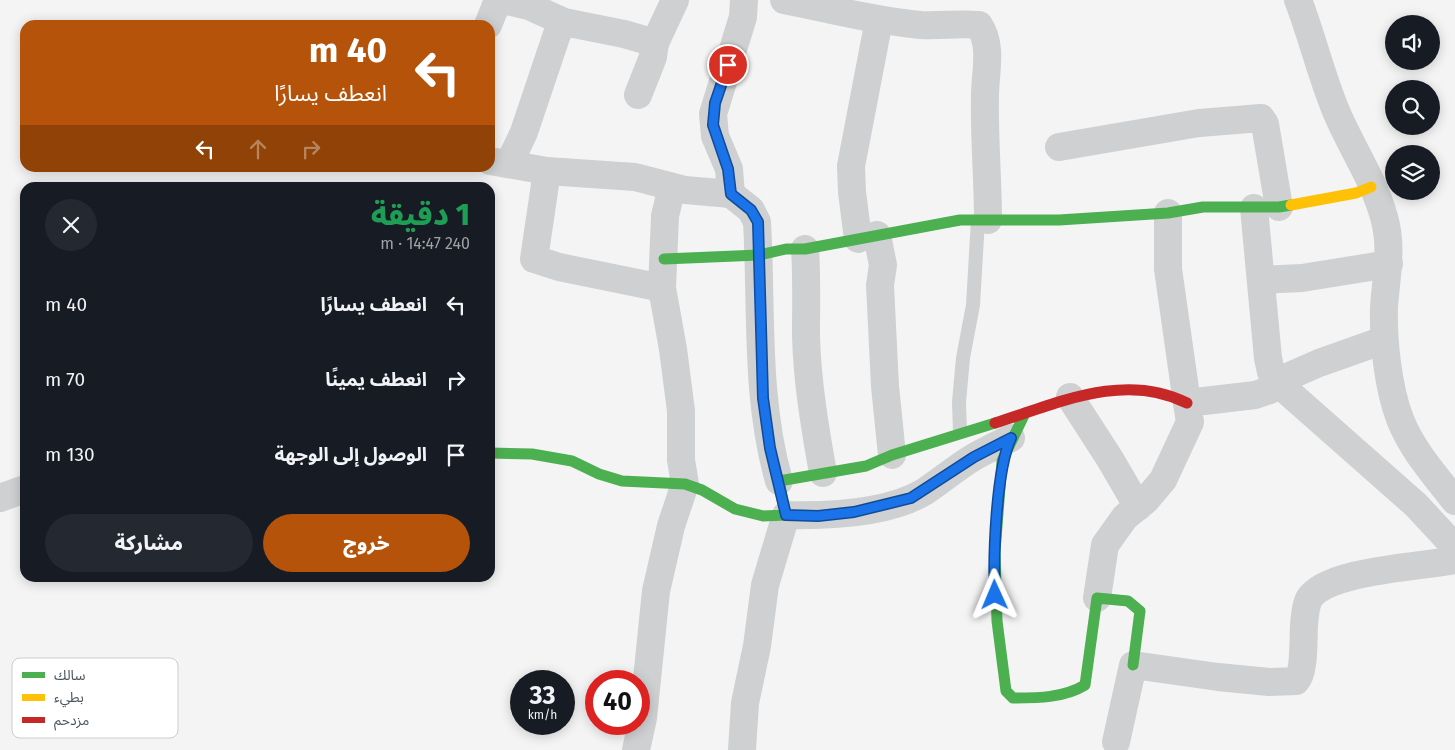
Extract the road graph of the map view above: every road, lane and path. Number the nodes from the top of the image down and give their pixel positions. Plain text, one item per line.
1 (498, 0) edge
2 (502, 0) edge
3 (675, 0) edge
4 (744, 0) edge
5 (784, 0) edge
6 (1298, 0) edge
7 (490, 20) edge
8 (879, 20) junction
9 (564, 22) junction
10 (655, 44) junction
11 (638, 95) dead end
12 (1059, 147) dead end
13 (499, 162) edge
14 (547, 171) junction
15 (672, 187) junction
16 (1371, 187) junction
17 (731, 194) junction
18 (1267, 207) junction
19 (1168, 214) junction
20 (983, 220) junction
21 (868, 237) junction
22 (805, 249) junction
23 (759, 255) junction
24 (664, 259) junction
25 (1389, 264) junction
26 (1261, 280) junction
27 (662, 288) junction
28 (1384, 340) junction
29 (1278, 381) junction
30 (1070, 397) junction
31 (1187, 403) junction
32 (1025, 413) junction
33 (960, 432) junction
34 (1011, 438) junction
35 (495, 453) edge
36 (892, 455) junction
37 (823, 473) junction
38 (780, 481) junction
39 (685, 484) junction
40 (20, 491) edge
41 (0, 498) edge
42 (1455, 500) edge
43 (1138, 507) junction
44 (786, 515) junction
45 (1455, 547) edge
46 (1455, 560) edge
47 (1097, 598) junction
48 (1134, 665) junction
49 (1116, 742) dead end
50 (636, 750) edge
51 (742, 750) edge

1 - 7 street
2 - 9 street
3 - 10 street
4 - 17 street
5 - 8 street
6 - 16 street
8 - 20 street
8 - 21 street
9 - 10 street
9 - 13 street
10 - 11 street
12 - 18 street
13 - 14 street
14 - 15 street
14 - 27 street
15 - 17 street
15 - 24 street
16 - 18 street
16 - 25 street
17 - 23 street
18 - 19 street
18 - 26 street
19 - 20 street
19 - 31 street
20 - 21 street
20 - 33 lane
21 - 22 street
21 - 36 street
22 - 23 street
22 - 37 street
23 - 24 street
23 - 38 street
24 - 27 street
25 - 26 street
25 - 28 street
26 - 29 street
27 - 39 street
28 - 29 street
28 - 42 street
29 - 31 street
29 - 45 street
30 - 31 street
30 - 32 street
30 - 43 street
31 - 43 street
32 - 33 street
32 - 34 street
33 - 36 street
34 - 44 street
34 - 47 street
35 - 39 street
36 - 37 street
37 - 38 street
38 - 44 street
39 - 44 street
39 - 50 street
40 - 41 street
43 - 47 street
44 - 51 street
46 - 48 street
47 - 48 street
48 - 49 street

